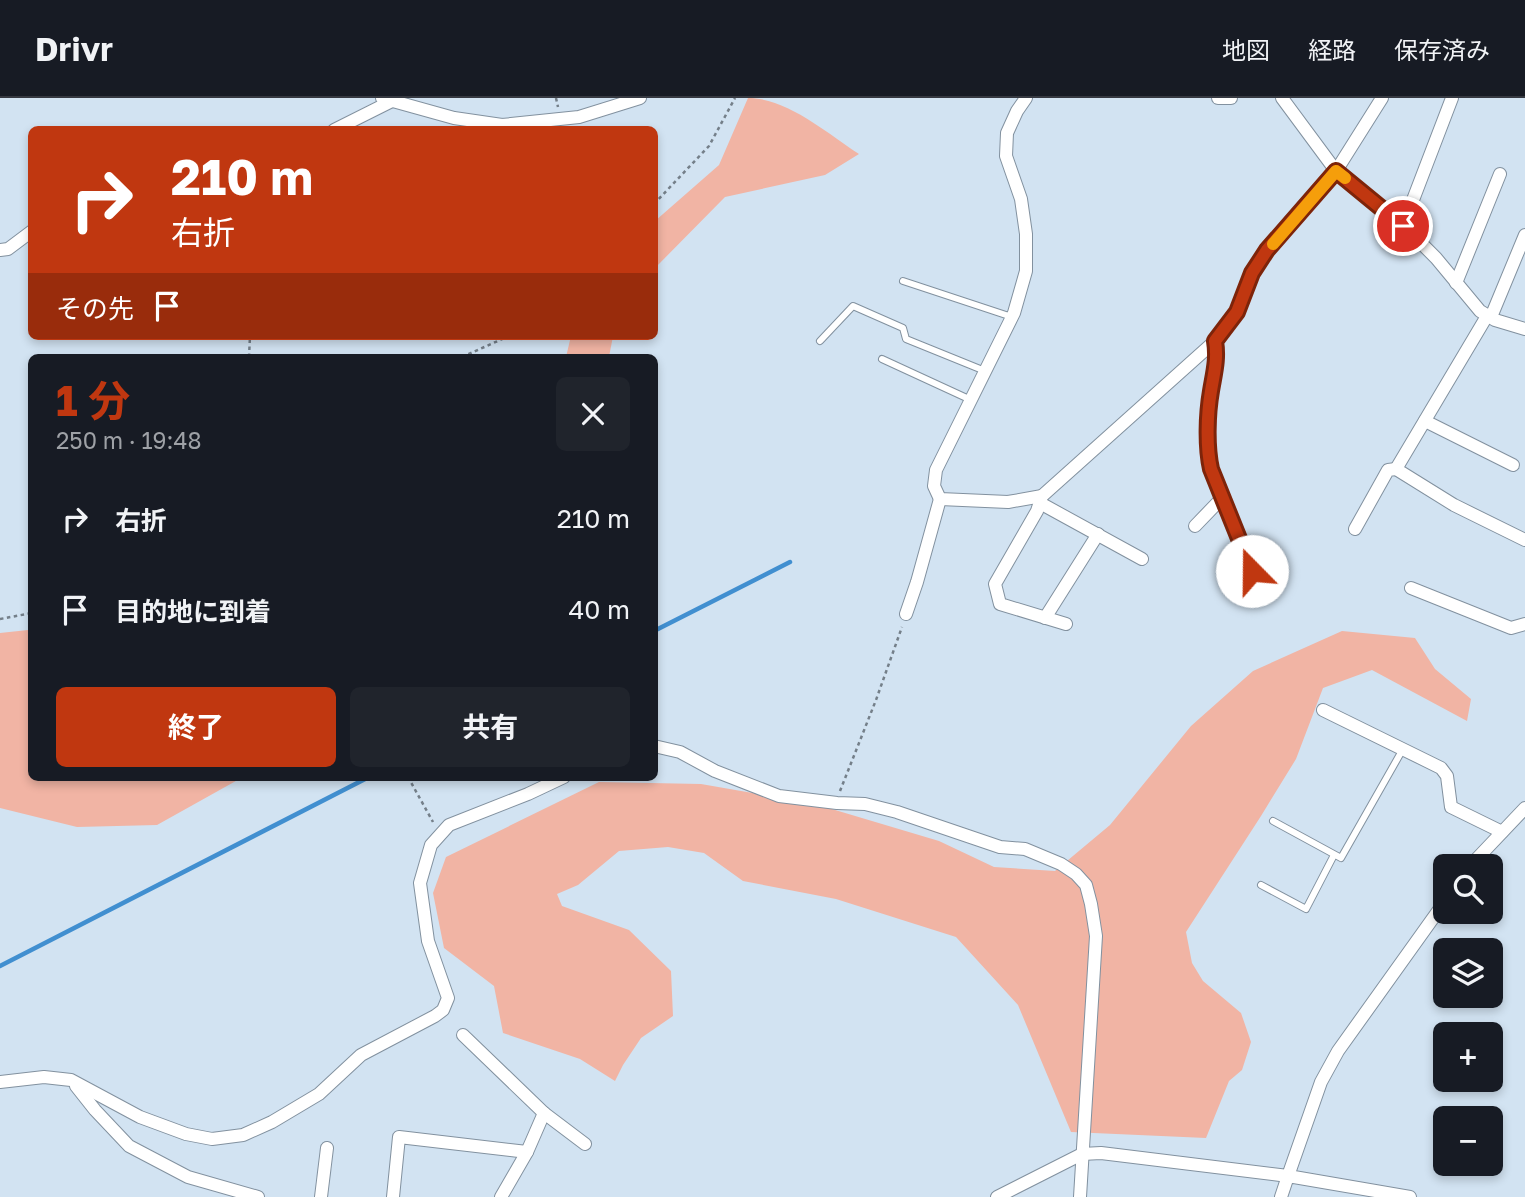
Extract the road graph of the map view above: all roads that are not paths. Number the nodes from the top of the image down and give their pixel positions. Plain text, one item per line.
1 (640, 98) edge
2 (1026, 98) edge
3 (1218, 98) edge
4 (1231, 98) edge
5 (1282, 98) edge
6 (1382, 98) edge
7 (1452, 98) edge
8 (389, 99) edge
9 (341, 126) edge
10 (1336, 171) junction
11 (1500, 174) dead end
12 (1403, 226) junction
13 (28, 234) edge
14 (1525, 235) edge
15 (0, 250) edge
16 (903, 281) dead end
17 (1456, 283) junction
18 (1489, 316) junction
19 (1012, 317) junction
20 (1525, 329) edge
21 (820, 341) dead end
22 (1215, 341) junction
23 (882, 359) dead end
24 (985, 371) junction
25 (971, 400) junction
26 (1425, 421) junction
27 (1513, 465) dead end
28 (1396, 469) junction
29 (1222, 498) junction
30 (940, 499) junction
31 (1041, 500) junction
32 (1195, 526) dead end
33 (1355, 529) dead end
34 (1098, 534) junction
35 (1525, 540) edge
36 (1142, 559) dead end
37 (1252, 571) dead end
38 (1411, 588) dead end
39 (906, 614) road end
40 (1045, 618) junction
41 (1066, 624) dead end
42 (1525, 624) edge
43 (1323, 710) dead end
44 (658, 747) edge
45 (1403, 749) junction
46 (556, 781) edge
47 (1525, 808) edge
48 (1273, 821) dead end
49 (1502, 832) junction
50 (1481, 854) edge
51 (1334, 855) junction
52 (1261, 884) dead end
53 (1433, 918) edge
54 (463, 1035) dead end
55 (71, 1080) junction
56 (0, 1082) edge
57 (544, 1113) junction
58 (585, 1144) dead end
59 (327, 1147) dead end
60 (527, 1152) junction
61 (1082, 1154) junction
62 (1288, 1176) junction
63 (258, 1197) edge
64 (321, 1197) edge
65 (393, 1197) edge
66 (501, 1197) edge
67 (997, 1197) edge
68 (1080, 1197) edge
69 (1281, 1197) edge
70 (1410, 1197) edge

1 - 8 street
2 - 19 street
3 - 4 street
5 - 10 street
6 - 10 street
7 - 12 street
8 - 9 street
10 - 12 street
10 - 22 street
11 - 17 street
12 - 17 street
13 - 15 street
14 - 18 street
16 - 19 lane
17 - 18 street
18 - 20 street
18 - 26 street
19 - 24 street
21 - 24 lane
22 - 29 street
22 - 31 street
23 - 25 lane
24 - 25 street
25 - 30 street
26 - 27 street
26 - 28 street
28 - 33 street
28 - 35 street
29 - 32 street
29 - 37 street
30 - 31 street
30 - 39 street
31 - 34 street
31 - 40 street
34 - 36 street
34 - 40 street
38 - 42 street
40 - 41 street
43 - 45 street
44 - 61 street
45 - 49 street
45 - 51 lane
46 - 55 street
47 - 49 street
48 - 51 lane
49 - 50 street
51 - 52 lane
53 - 62 street
54 - 57 street
55 - 56 street
55 - 63 street
57 - 58 street
57 - 60 street
59 - 64 street
60 - 65 street
60 - 66 street
61 - 62 street
61 - 67 street
61 - 68 street
62 - 69 street
62 - 70 street

